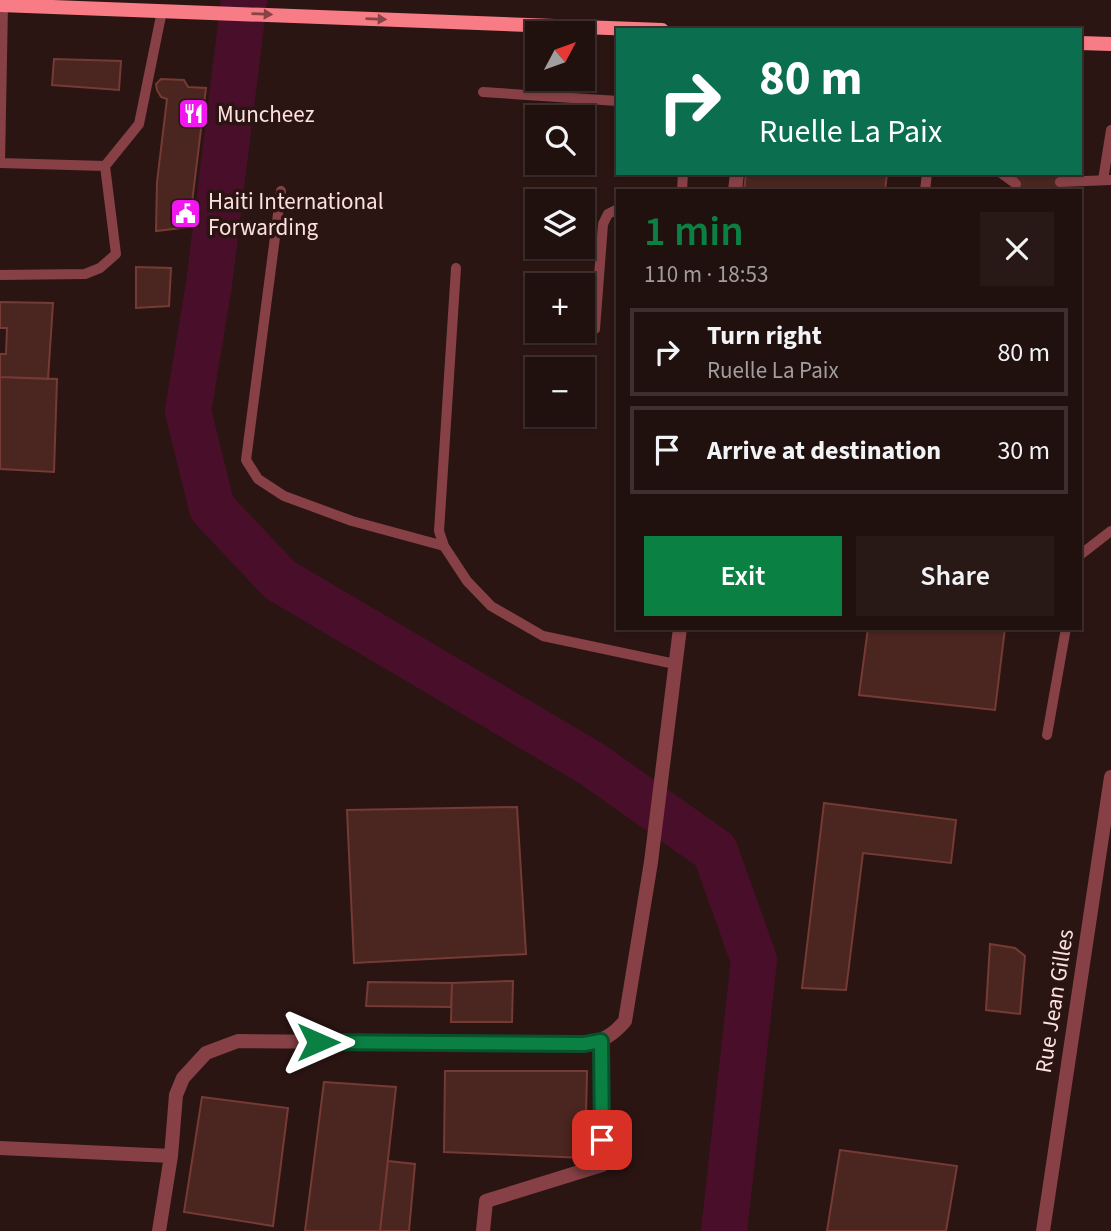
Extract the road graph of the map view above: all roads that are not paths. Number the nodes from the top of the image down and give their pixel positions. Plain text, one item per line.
1 (1, 5) edge
2 (162, 11) junction
3 (616, 28) edge
4 (1082, 43) edge
5 (1111, 44) edge
6 (484, 92) dead end
7 (616, 101) edge
8 (1111, 130) edge
9 (0, 163) edge
10 (104, 166) junction
11 (1003, 175) edge
12 (1107, 180) edge
13 (1060, 182) dead end
14 (1016, 184) dead end
15 (281, 191) dead end
16 (616, 210) edge
17 (456, 268) dead end
18 (0, 275) edge
19 (595, 329) dead end
20 (1111, 531) edge
21 (444, 547) junction
22 (1082, 553) edge
23 (680, 630) edge
24 (1066, 630) edge
25 (675, 664) junction
26 (1047, 735) dead end
27 (1111, 777) edge
28 (601, 1041) junction
29 (0, 1148) edge
30 (171, 1156) junction
31 (159, 1231) edge
32 (483, 1231) edge
33 (1043, 1231) edge

1 - 2 main road
1 - 9 lane
2 -> 3 main road
2 - 10 lane
4 - 5 main road
6 - 7 lane
8 - 12 lane
9 - 10 lane
10 - 18 lane
11 - 14 lane
12 - 13 lane
15 - 21 lane
16 - 19 lane
17 - 21 lane
20 - 22 lane
21 - 25 lane
23 - 25 street
24 - 26 lane
25 - 28 street
27 - 33 street, Rue Jean Gilles
28 - 30 street
28 - 32 street
29 - 30 street
30 - 31 street

